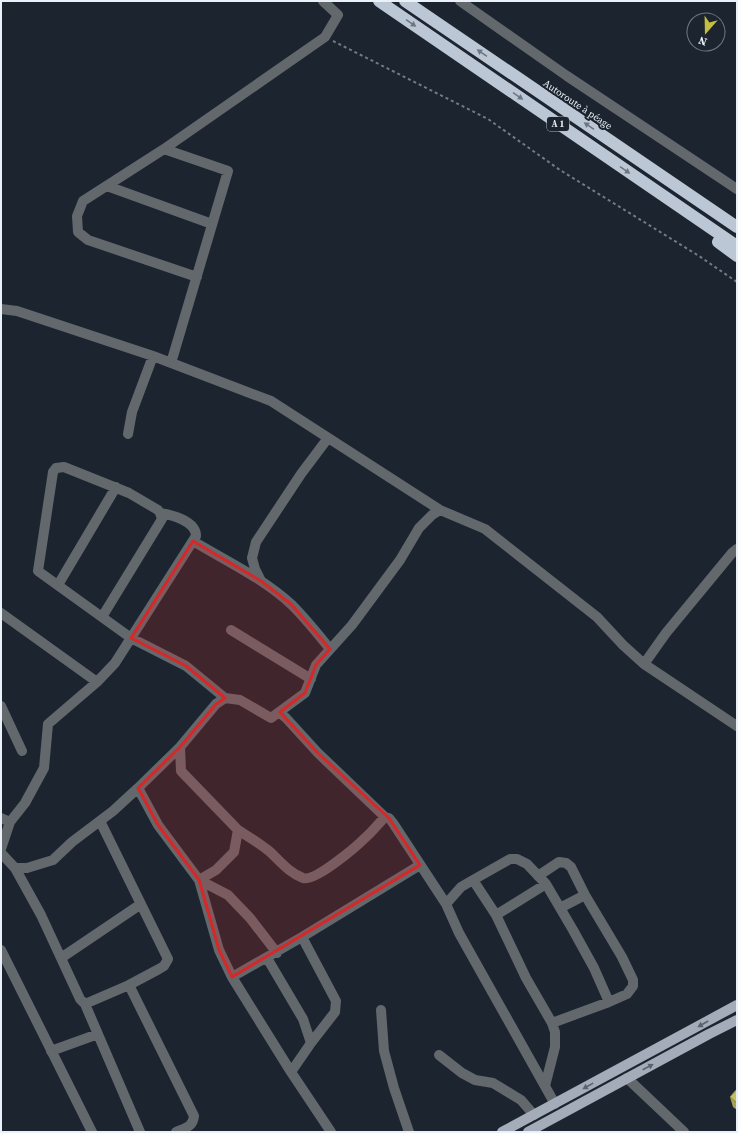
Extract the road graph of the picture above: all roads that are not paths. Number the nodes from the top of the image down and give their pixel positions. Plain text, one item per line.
1 (323, 1) edge
2 (379, 1) edge
3 (405, 1) edge
4 (460, 1) edge
5 (164, 149) junction
6 (107, 186) junction
7 (737, 189) edge
8 (659, 193) junction
9 (212, 224) junction
10 (737, 226) edge
11 (737, 246) edge
12 (737, 256) edge
13 (197, 277) junction
14 (1, 309) edge
15 (153, 356) junction
16 (171, 363) junction
17 (128, 434) dead end
18 (328, 438) junction
19 (116, 487) junction
20 (440, 510) junction
21 (160, 513) junction
22 (193, 541) junction
23 (737, 549) edge
24 (261, 581) junction
25 (58, 585) junction
26 (1, 613) edge
27 (102, 617) junction
28 (231, 630) dead end
29 (131, 638) junction
30 (330, 649) junction
31 (644, 664) junction
32 (311, 679) junction
33 (97, 682) junction
34 (225, 698) junction
35 (1, 706) edge
36 (279, 712) junction
37 (736, 723) edge
38 (180, 747) junction
39 (22, 751) dead end
40 (138, 788) junction
41 (385, 817) junction
42 (6, 820) edge
43 (100, 821) junction
44 (238, 830) junction
45 (1, 849) edge
46 (1, 853) edge
47 (420, 865) junction
48 (15, 868) junction
49 (538, 876) junction
50 (199, 880) junction
51 (473, 880) junction
52 (546, 884) junction
53 (585, 895) junction
54 (141, 904) junction
55 (446, 904) junction
56 (560, 908) junction
57 (496, 915) junction
58 (302, 938) junction
59 (1, 950) edge
60 (277, 953) junction
61 (61, 958) junction
62 (267, 958) junction
63 (232, 977) junction
64 (129, 985) junction
65 (609, 1002) junction
66 (85, 1004) junction
67 (737, 1005) edge
68 (381, 1010) dead end
69 (737, 1020) edge
70 (552, 1023) junction
71 (98, 1034) junction
72 (311, 1043) junction
73 (51, 1051) junction
74 (439, 1054) dead end
75 (291, 1072) junction
76 (627, 1078) junction
77 (545, 1086) junction
78 (555, 1104) junction
79 (534, 1115) junction
80 (545, 1128) edge
81 (92, 1132) edge
82 (140, 1132) edge
83 (176, 1132) edge
84 (331, 1132) edge
85 (409, 1132) edge
86 (502, 1132) edge
87 (528, 1132) edge
88 (684, 1132) edge

1 - 5 street
2 -> 8 highway, A 1
10 -> 3 highway, Autoroute à péage / A 1
4 - 7 street
5 - 6 street
5 - 9 street
6 - 9 street
6 - 13 street
8 - 11 highway, A 1
8 - 12 highway
9 - 13 street
13 - 16 street
14 - 15 street
15 - 16 street
15 - 17 street
16 - 18 street
18 - 20 street
18 - 24 street
19 - 21 street
19 - 25 street
19 - 25 street
20 - 30 street
20 - 31 street
21 - 22 street
21 - 27 street
22 - 24 street
22 - 29 street
23 - 31 street
24 - 30 street
25 - 27 street
26 - 33 street
27 - 29 street
28 - 32 street
29 - 33 street
29 - 34 street
30 - 32 street
31 - 37 street
32 - 36 street
33 - 42 street
34 - 36 street
34 - 38 street
35 - 39 street
36 - 41 street
38 - 40 street
38 - 44 street
40 - 43 street
40 - 50 street
41 - 44 street
41 - 47 street
42 - 45 street
43 - 48 street
43 - 54 street
44 - 50 street
46 - 48 street
47 - 55 street
47 - 58 street
48 - 61 street
49 - 51 street
49 - 52 street
49 - 53 street
50 - 60 street
50 - 63 street
51 - 55 street
51 - 57 street
52 - 56 street
52 - 57 street
53 - 56 street
53 - 65 street
54 - 61 street
54 - 64 street
55 - 77 street
56 - 65 street
57 - 70 street
58 - 60 street
58 - 72 street
59 - 73 street
60 - 62 street
61 - 66 street
62 - 63 street
62 - 72 street
63 - 75 street
64 - 66 street
64 - 83 street
65 - 70 street
66 - 71 street
67 -> 78 main road
68 - 85 street
76 -> 69 main road
70 - 77 street
71 - 73 street
71 - 82 street
72 - 75 street
73 - 81 street
74 - 79 street
75 - 84 street
76 - 80 main road
76 - 88 street
77 - 78 street
78 - 79 main road
79 - 86 main road
80 - 87 main road

